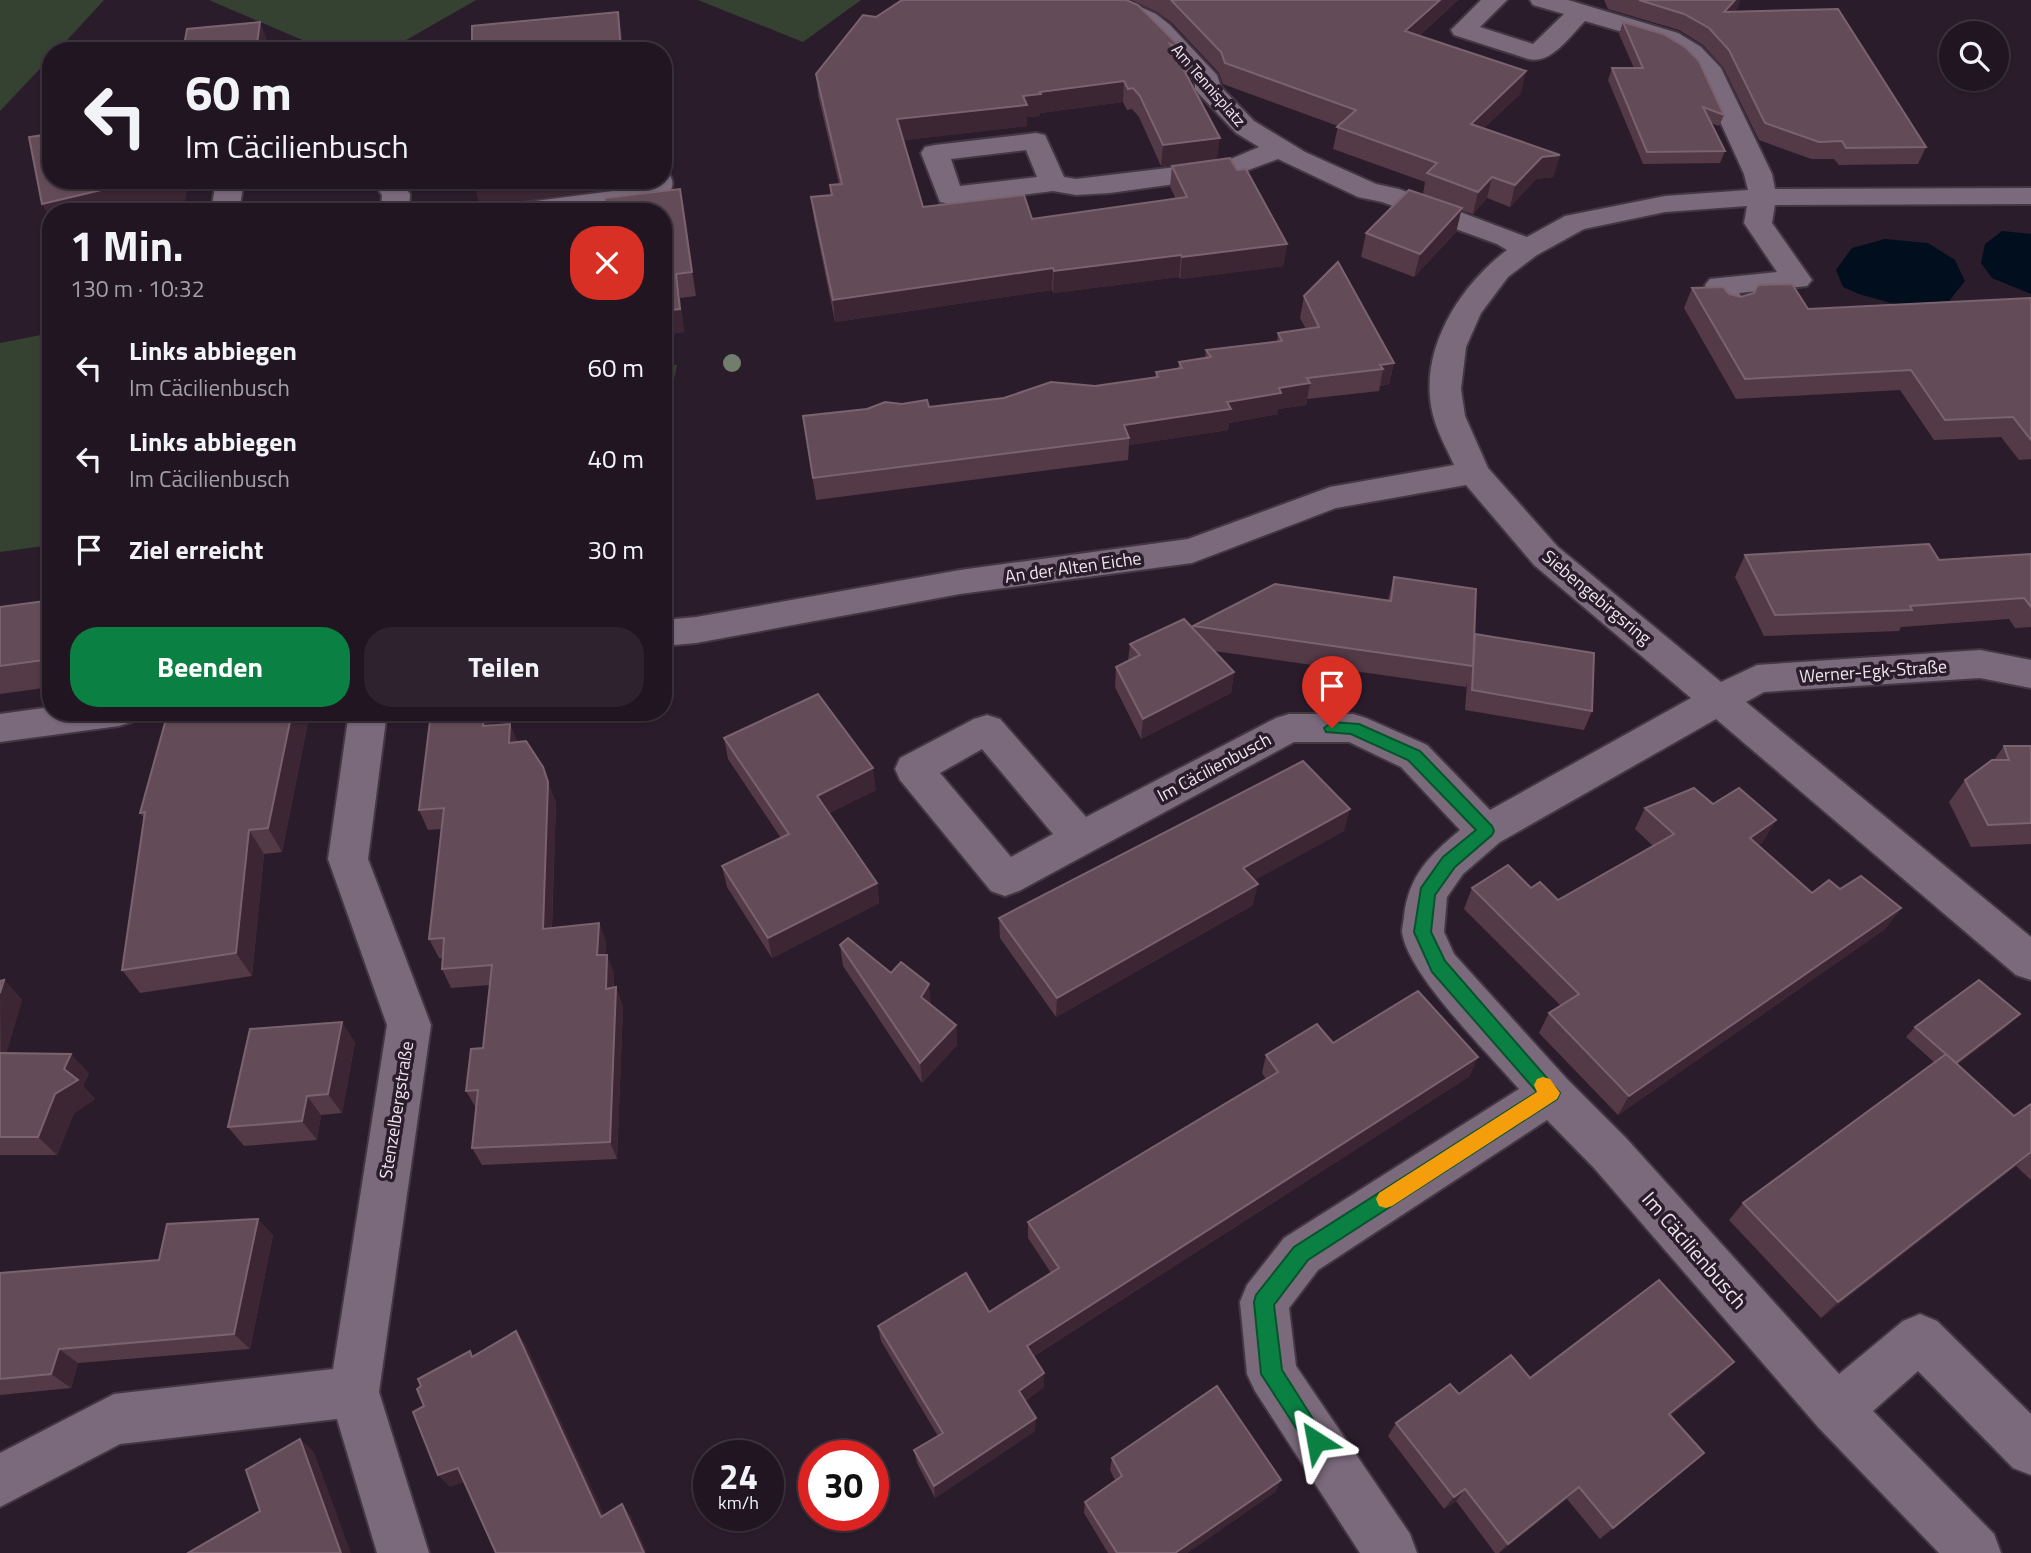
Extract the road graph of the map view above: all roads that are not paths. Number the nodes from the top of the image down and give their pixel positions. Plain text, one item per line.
1 (1105, 0) edge
2 (1495, 0) edge
3 (1542, 0) edge
4 (1580, 12) junction
5 (1278, 149) junction
6 (1053, 183) dead end
7 (656, 189) edge
8 (2031, 196) edge
9 (1763, 197) junction
10 (591, 203) edge
11 (1527, 249) junction
12 (1732, 306) edge
13 (1474, 473) junction
14 (672, 631) edge
15 (2031, 674) edge
16 (1718, 699) junction
17 (52, 721) edge
18 (367, 721) edge
19 (0, 728) edge
20 (1486, 831) junction
21 (1080, 838) dead end
22 (2031, 962) edge
23 (1550, 1093) junction
24 (354, 1392) junction
25 (1836, 1409) junction
26 (2031, 1450) edge
27 (0, 1481) edge
28 (403, 1553) edge
29 (1391, 1553) edge
30 (1975, 1553) edge

1 - 5 street, Am Tennisplatz
2 - 4 street
3 - 4 street
4 - 9 street
5 - 6 street
5 - 11 street, Am Tennisplatz
7 - 10 street
8 - 9 street, Siebengebirgsring
9 - 11 street, Siebengebirgsring
9 - 12 street
11 - 13 street, Siebengebirgsring
13 - 14 street, An der Alten Eiche
13 - 16 street, Siebengebirgsring
15 - 16 street, Werner-Egk-Straße
16 - 20 street, Im Cäcilienbusch
16 - 22 street, Siebengebirgsring
17 - 19 street
18 - 24 street, Stenzelbergstraße
20 - 21 street, Im Cäcilienbusch
20 - 23 street, Im Cäcilienbusch
23 - 25 street, Im Cäcilienbusch
23 - 29 street
24 - 27 street
24 - 28 street, Stenzelbergstraße
25 - 26 street
25 - 30 street, Im Cäcilienbusch

